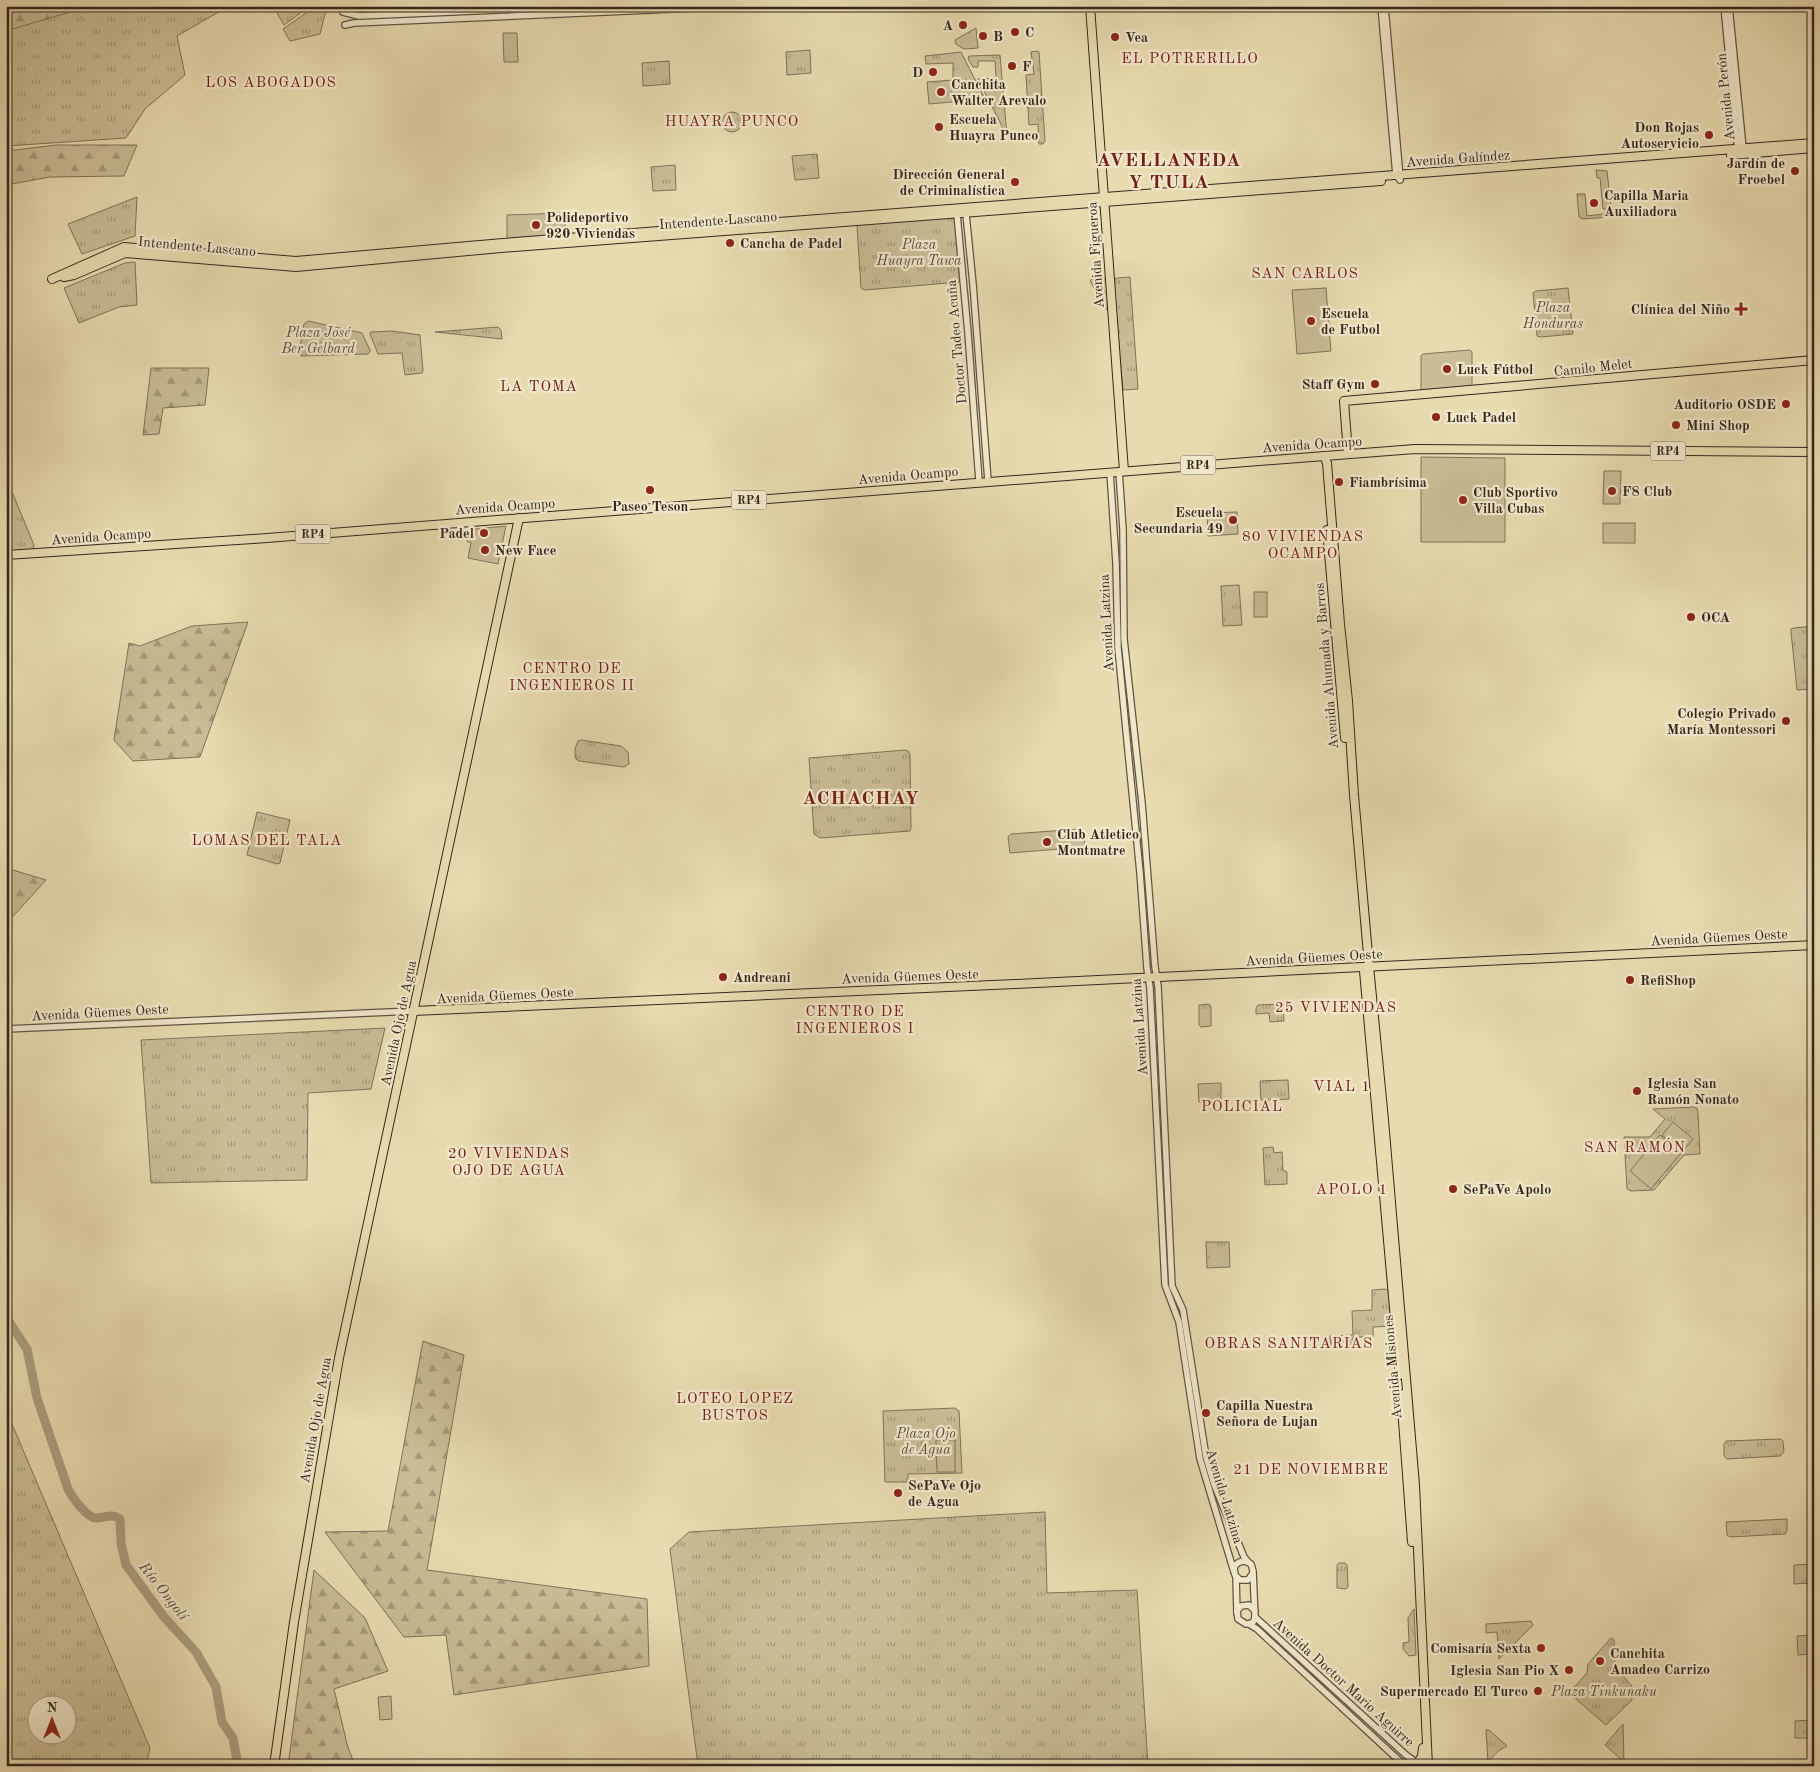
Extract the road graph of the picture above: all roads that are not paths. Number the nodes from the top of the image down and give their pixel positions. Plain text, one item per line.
1 (587, 6) edge
2 (742, 6) edge
3 (1090, 6) edge
4 (1381, 6) edge
5 (1385, 6) edge
6 (1724, 6) edge
7 (1729, 6) edge
8 (343, 12) dead end
9 (345, 25) dead end
10 (1814, 143) edge
11 (1814, 148) edge
12 (1739, 150) junction
13 (1399, 177) junction
14 (1104, 200) junction
15 (961, 212) junction
16 (1814, 360) edge
17 (1814, 452) edge
18 (1348, 454) junction
19 (1324, 456) junction
20 (1122, 471) junction
21 (1110, 472) junction
22 (988, 481) junction
23 (979, 482) junction
24 (519, 518) junction
25 (6, 555) edge
26 (1814, 945) edge
27 (1366, 967) junction
28 (1153, 977) junction
29 (413, 1012) junction
30 (6, 1029) edge
31 (1248, 1562) junction
32 (1253, 1573) junction
33 (1235, 1575) junction
34 (1237, 1613) junction
35 (1255, 1614) junction
36 (1249, 1624) junction
37 (1418, 1764) edge
38 (274, 1766) edge
39 (1405, 1766) edge
40 (1428, 1766) edge

1 - 8 street
2 - 9 street
3 - 14 main road, Avenida Figueroa
4 - 13 street
5 - 13 street
6 - 12 street, Avenida Perón
7 - 12 street, Avenida Perón
10 - 12 main road, Avenida Galíndez
11 - 12 main road, Avenida Galíndez
12 - 13 main road, Avenida Galíndez
13 - 14 main road, Avenida Galíndez
14 - 15 main road, Intendente Lascano
14 - 20 main road, Avenida Figueroa
15 - 15 main road, Intendente Lascano
15 - 22 street, Doctor Tadeo Acuña
15 - 23 street, Doctor Tadeo Acuña
16 - 18 main road, Camilo Melet
17 - 18 main road, Avenida Ocampo / RP4
18 - 19 main road, Avenida Ocampo / RP4
19 - 20 main road, Avenida Ocampo / RP4
19 - 27 main road, Avenida Ahumada y Barros
20 - 21 main road, Avenida Ocampo / RP4
20 - 28 street, Avenida Latzina
21 - 22 main road, Avenida Ocampo / RP4
21 - 28 street, Avenida Latzina
22 - 23 main road, Avenida Ocampo / RP4
23 - 24 main road, Avenida Ocampo / RP4
24 - 25 main road, Avenida Ocampo / RP4
24 - 29 main road, Avenida Ojo de Agua
26 - 27 main road, Avenida Güemes Oeste
27 - 28 main road, Avenida Güemes Oeste
27 - 37 main road, Avenida Misiones
27 - 40 main road, Avenida Misiones
28 - 29 main road, Avenida Güemes Oeste
28 - 31 street, Avenida Latzina
28 - 33 street, Avenida Latzina
29 - 30 street, Avenida Güemes Oeste
29 - 38 main road, Avenida Ojo de Agua
31 - 32 street
31 - 33 street
32 - 33 street
32 - 35 street
33 - 34 street, Avenida Latzina
34 - 35 street
34 - 36 street
35 - 36 street
35 - 37 street, Avenida Doctor Mario Aguirre
36 - 39 street, Avenida Doctor Mario Aguirre

